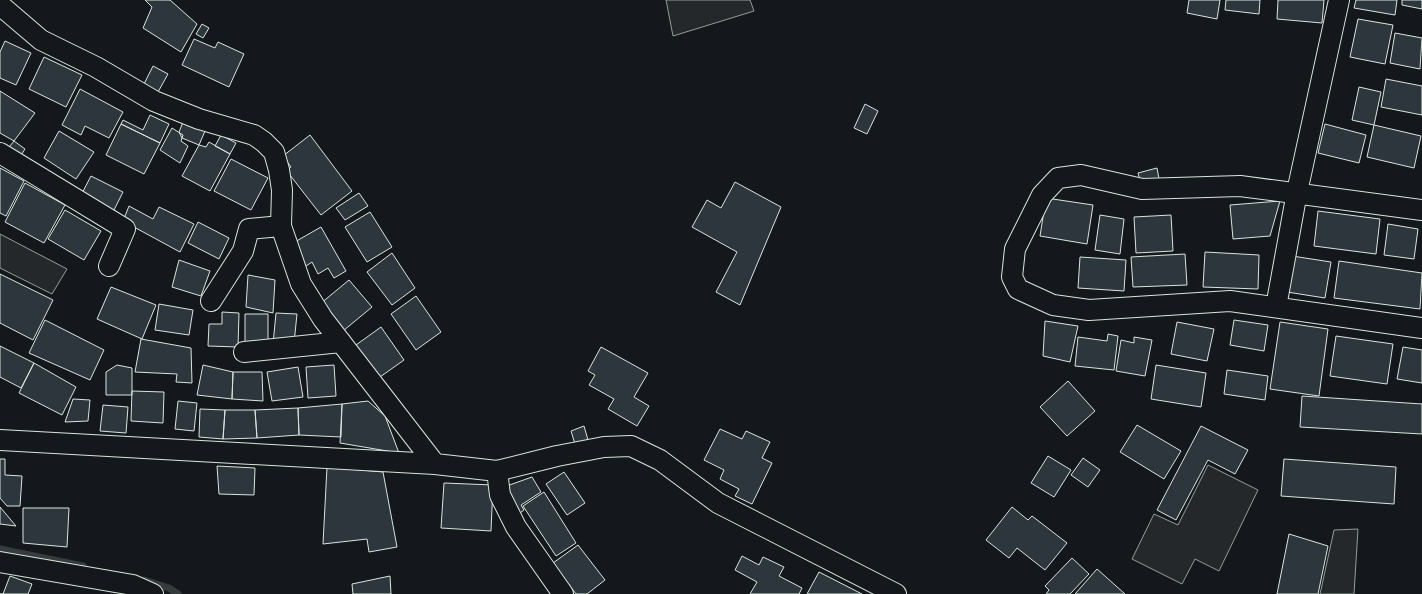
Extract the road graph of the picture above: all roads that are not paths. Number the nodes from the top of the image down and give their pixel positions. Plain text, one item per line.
1 (1339, 0) edge
2 (0, 5) edge
3 (0, 153) edge
4 (1297, 192) junction
5 (1422, 209) edge
6 (281, 226) junction
7 (109, 266) dead end
8 (211, 301) dead end
9 (1276, 307) junction
10 (1422, 328) edge
11 (341, 342) junction
12 (244, 352) dead end
13 (0, 440) edge
14 (435, 464) junction
15 (497, 471) junction
16 (0, 562) edge
17 (153, 594) edge
18 (563, 594) edge
19 (896, 594) edge

1 - 4 street
2 - 6 street
3 - 7 street
4 - 5 street
4 - 9 street
4 - 9 street
6 - 8 street
6 - 11 street
9 - 10 street
11 - 12 street
11 - 14 street
13 - 14 street
14 - 15 street
15 - 18 street
15 - 19 street
16 - 17 street

